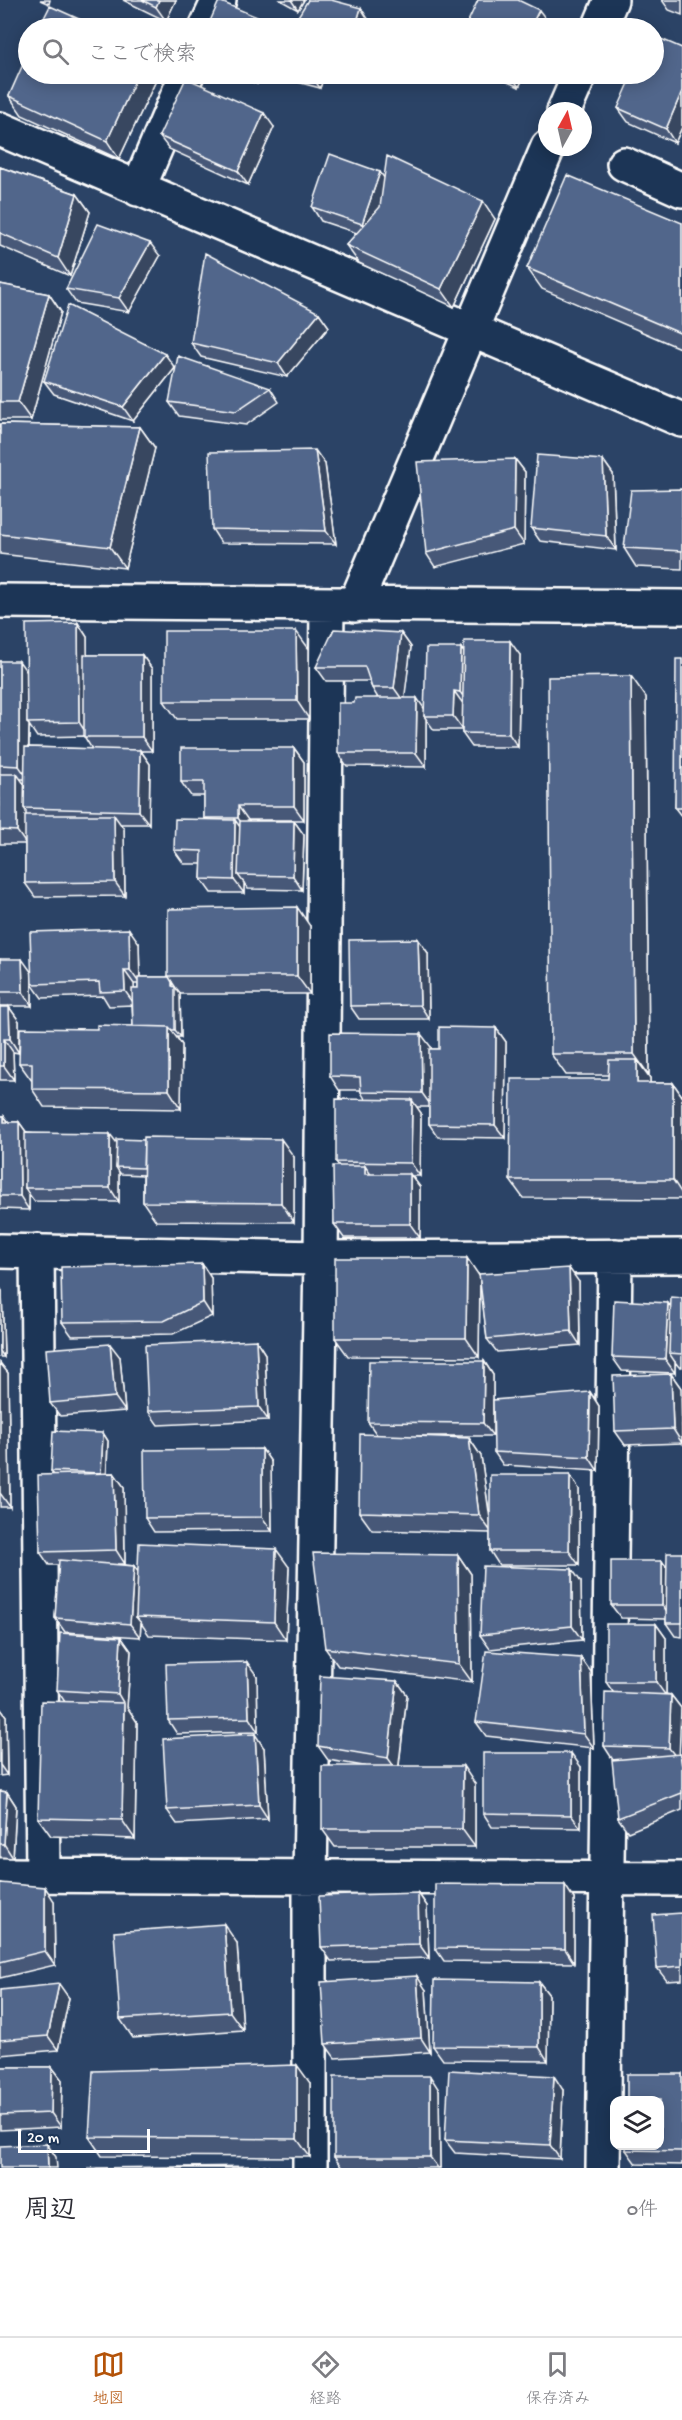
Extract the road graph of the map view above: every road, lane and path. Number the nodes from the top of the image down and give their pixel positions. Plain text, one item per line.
1 (219, 0) edge
2 (611, 0) edge
3 (211, 18) edge
4 (603, 18) edge
5 (183, 84) edge
6 (576, 84) edge
7 (568, 102) edge
8 (0, 129) edge
9 (545, 156) edge
10 (624, 165) dead end
11 (138, 189) junction
12 (682, 190) edge
13 (471, 330) junction
14 (682, 420) edge
15 (0, 601) edge
16 (341, 605) junction
17 (682, 607) edge
18 (0, 1251) edge
19 (37, 1251) junction
20 (615, 1256) junction
21 (682, 1256) edge
22 (321, 1258) junction
23 (0, 1875) edge
24 (43, 1875) junction
25 (310, 1876) junction
26 (607, 1878) junction
27 (682, 1879) edge
28 (310, 2168) edge
29 (603, 2168) edge

1 - 3 street
2 - 4 street
5 - 11 street
6 - 7 street
8 - 11 street
9 - 13 street
10 - 12 street
11 - 13 street
13 - 14 street
13 - 16 street
15 - 16 street
16 - 17 street
16 - 22 street
18 - 19 street
19 - 22 street
19 - 24 street
20 - 21 street
20 - 22 street
20 - 26 street
22 - 25 street
23 - 24 street
24 - 25 street
25 - 26 street
25 - 28 street
26 - 27 street
26 - 29 street

